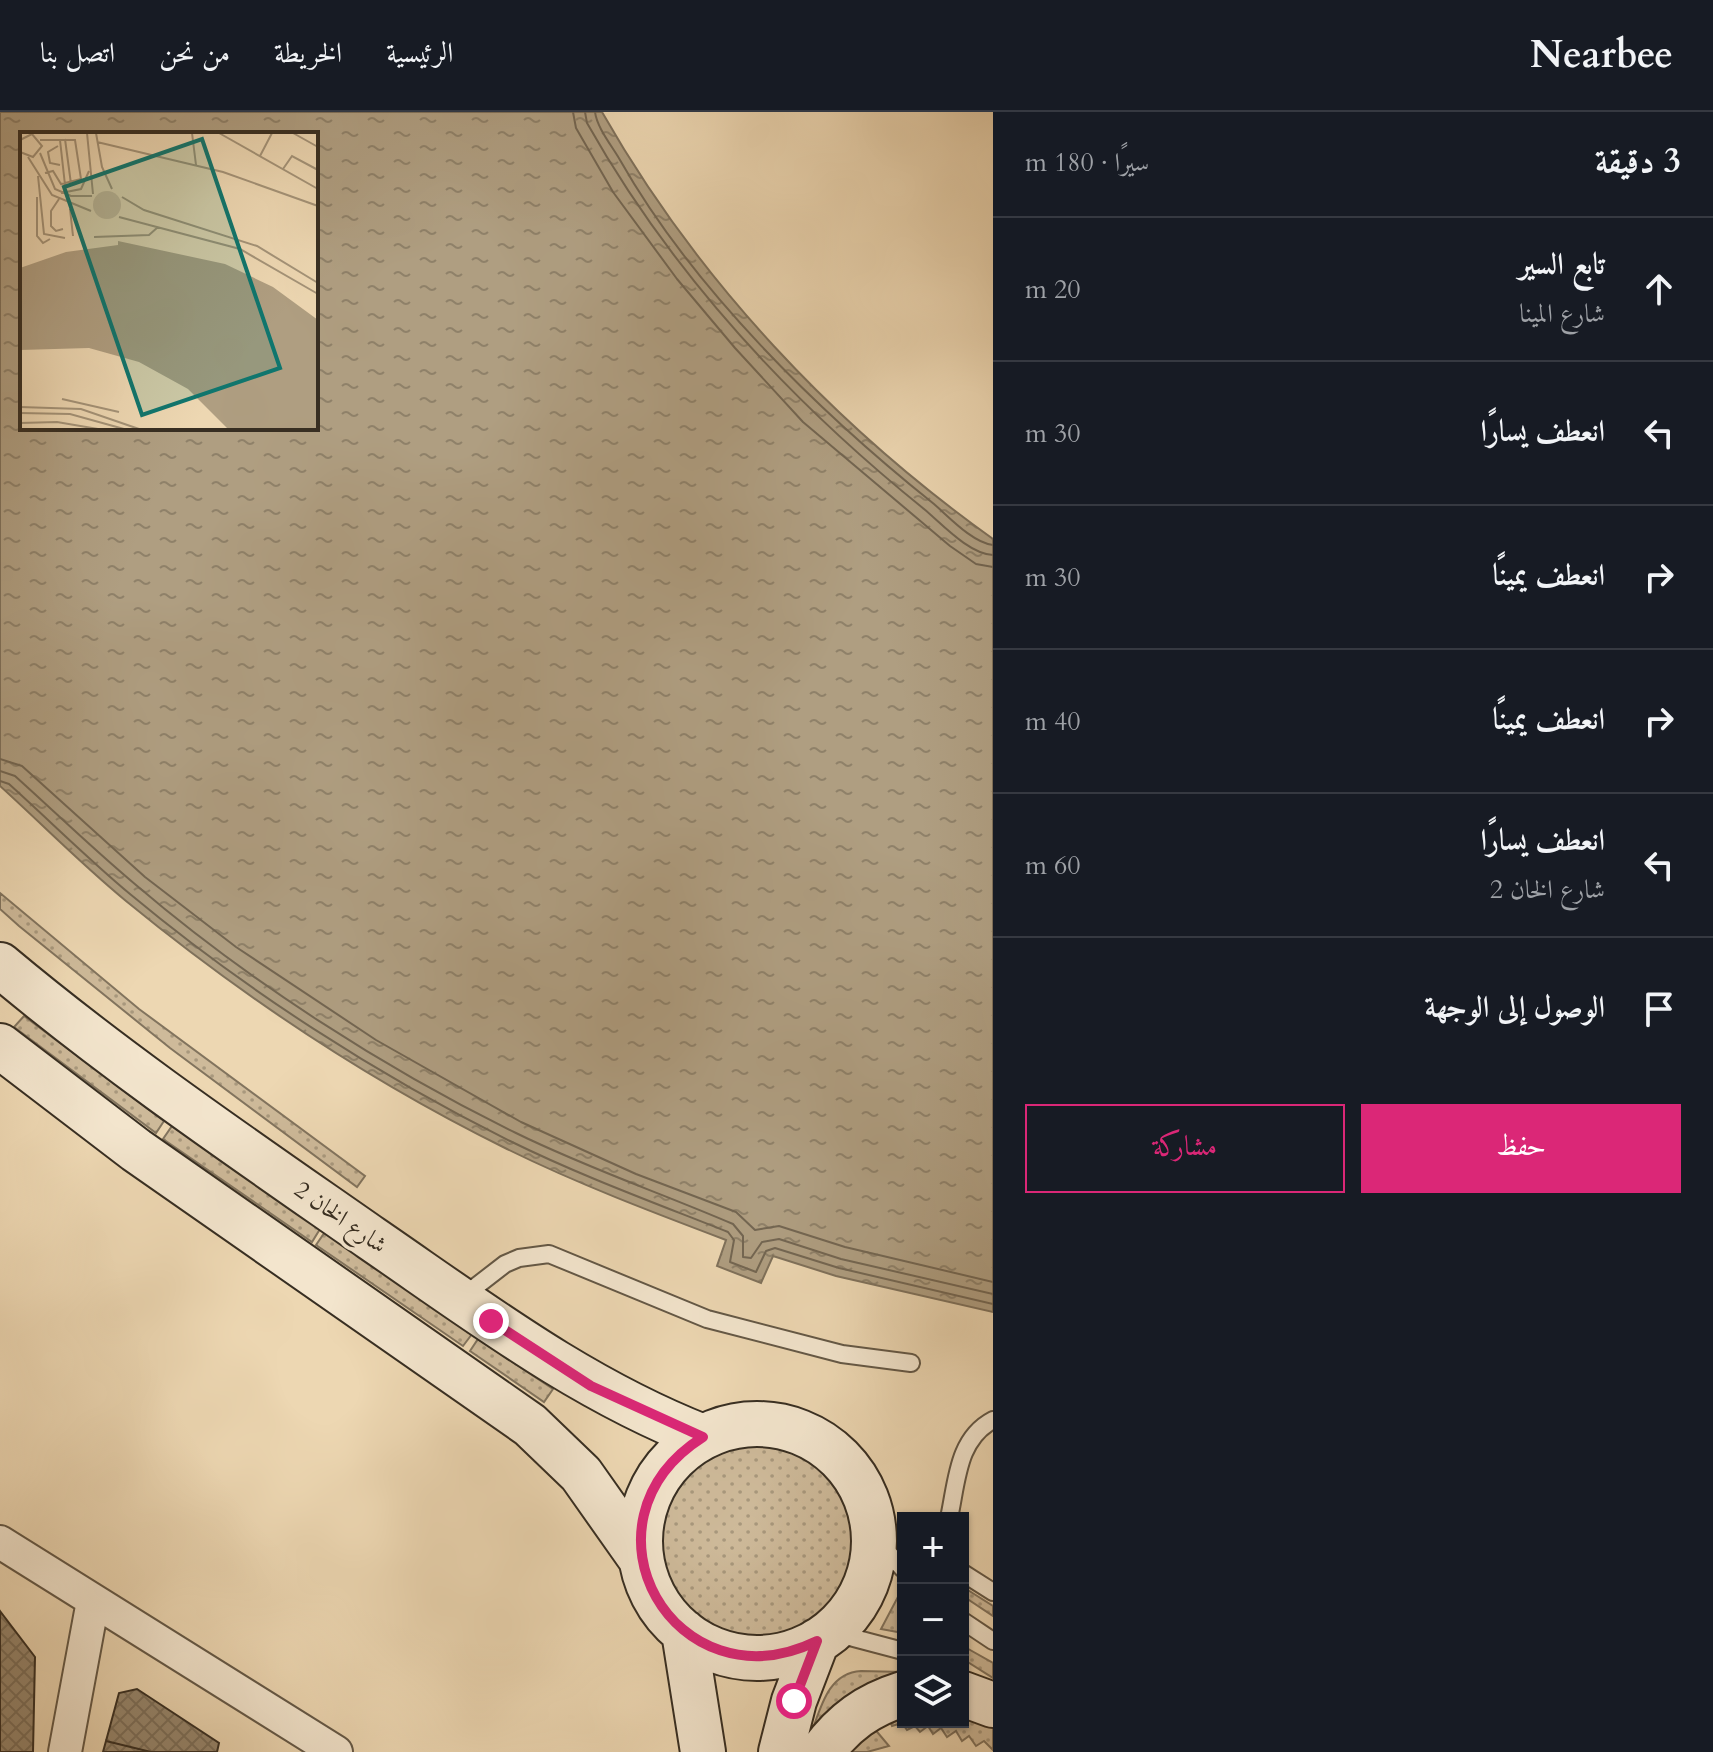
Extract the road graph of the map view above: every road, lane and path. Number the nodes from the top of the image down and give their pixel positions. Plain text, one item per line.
1 (0, 965) edge
2 (0, 1046) edge
3 (460, 1299) junction
4 (911, 1363) dead end
5 (993, 1420) edge
6 (703, 1437) junction
7 (950, 1512) edge
8 (874, 1537) junction
9 (0, 1542) edge
10 (641, 1559) junction
11 (897, 1562) edge
12 (969, 1577) edge
13 (993, 1592) edge
14 (93, 1601) junction
15 (969, 1625) edge
16 (684, 1632) junction
17 (824, 1636) junction
18 (993, 1641) edge
19 (897, 1650) edge
20 (993, 1692) edge
21 (978, 1693) edge
22 (897, 1696) edge
23 (65, 1752) edge
24 (336, 1752) edge
25 (703, 1752) edge
26 (781, 1752) edge
27 (822, 1752) edge

1 - 3 main road, شارع الخان 2
2 - 10 main road
3 - 4 lane
3 - 6 main road, شارع الخان 2
5 - 7 lane
6 - 8 main road
6 - 10 main road
8 - 11 lane
8 - 17 main road
9 - 14 street
10 - 16 main road
12 - 13 lane
14 - 23 street
14 - 24 street
15 - 18 lane
16 - 17 main road
16 - 25 main road
17 - 19 lane
17 - 26 main road
20 - 21 lane
22 - 27 main road

